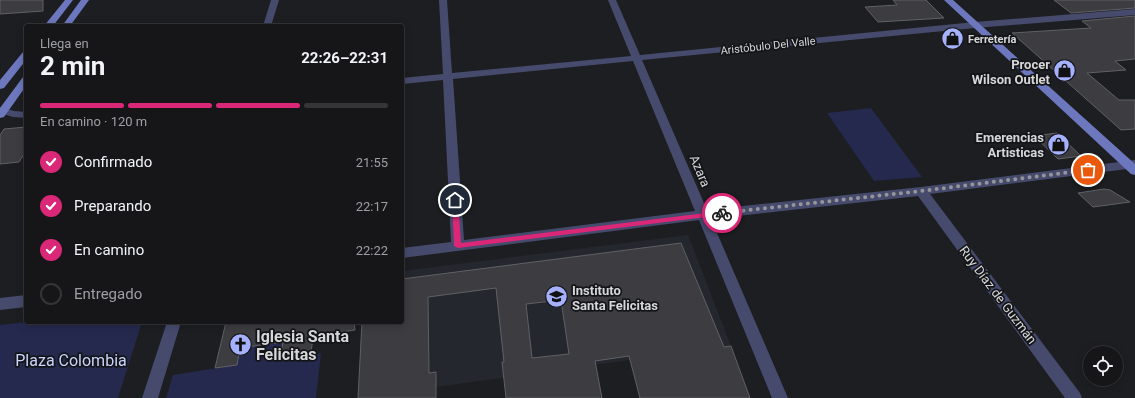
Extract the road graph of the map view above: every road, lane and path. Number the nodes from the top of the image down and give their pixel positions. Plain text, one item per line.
1 (69, 0) edge
2 (85, 0) edge
3 (275, 0) edge
4 (443, 0) edge
5 (612, 0) edge
6 (948, 0) edge
7 (1135, 12) edge
8 (50, 24) edge
9 (67, 24) edge
10 (268, 24) edge
11 (975, 25) junction
12 (24, 56) edge
13 (637, 59) junction
14 (447, 77) junction
15 (404, 81) edge
16 (24, 82) edge
17 (0, 86) edge
18 (1, 112) edge
19 (24, 115) edge
20 (1133, 166) edge
21 (921, 191) junction
22 (704, 215) junction
23 (458, 246) junction
24 (404, 253) edge
25 (24, 301) edge
26 (0, 304) edge
27 (173, 324) edge
28 (150, 398) edge
29 (780, 398) edge
30 (1074, 398) edge

1 - 8 main road
2 - 9 main road
3 - 10 street
4 - 14 street
5 - 13 street, Azara
6 - 11 main road
7 - 11 street, Aristóbulo Del Valle
11 - 13 street, Aristóbulo Del Valle
11 - 20 main road
12 - 17 main road
13 - 14 street, Aristóbulo Del Valle
13 - 22 street, Azara
14 - 15 street, Aristóbulo Del Valle
14 - 23 street
16 - 18 main road
18 - 19 street
20 - 21 street
21 - 22 street
21 - 30 street, Ruy Díaz de Guzmán
22 - 23 street
22 - 29 street, Azara
23 - 24 street
25 - 26 street
27 - 28 street

